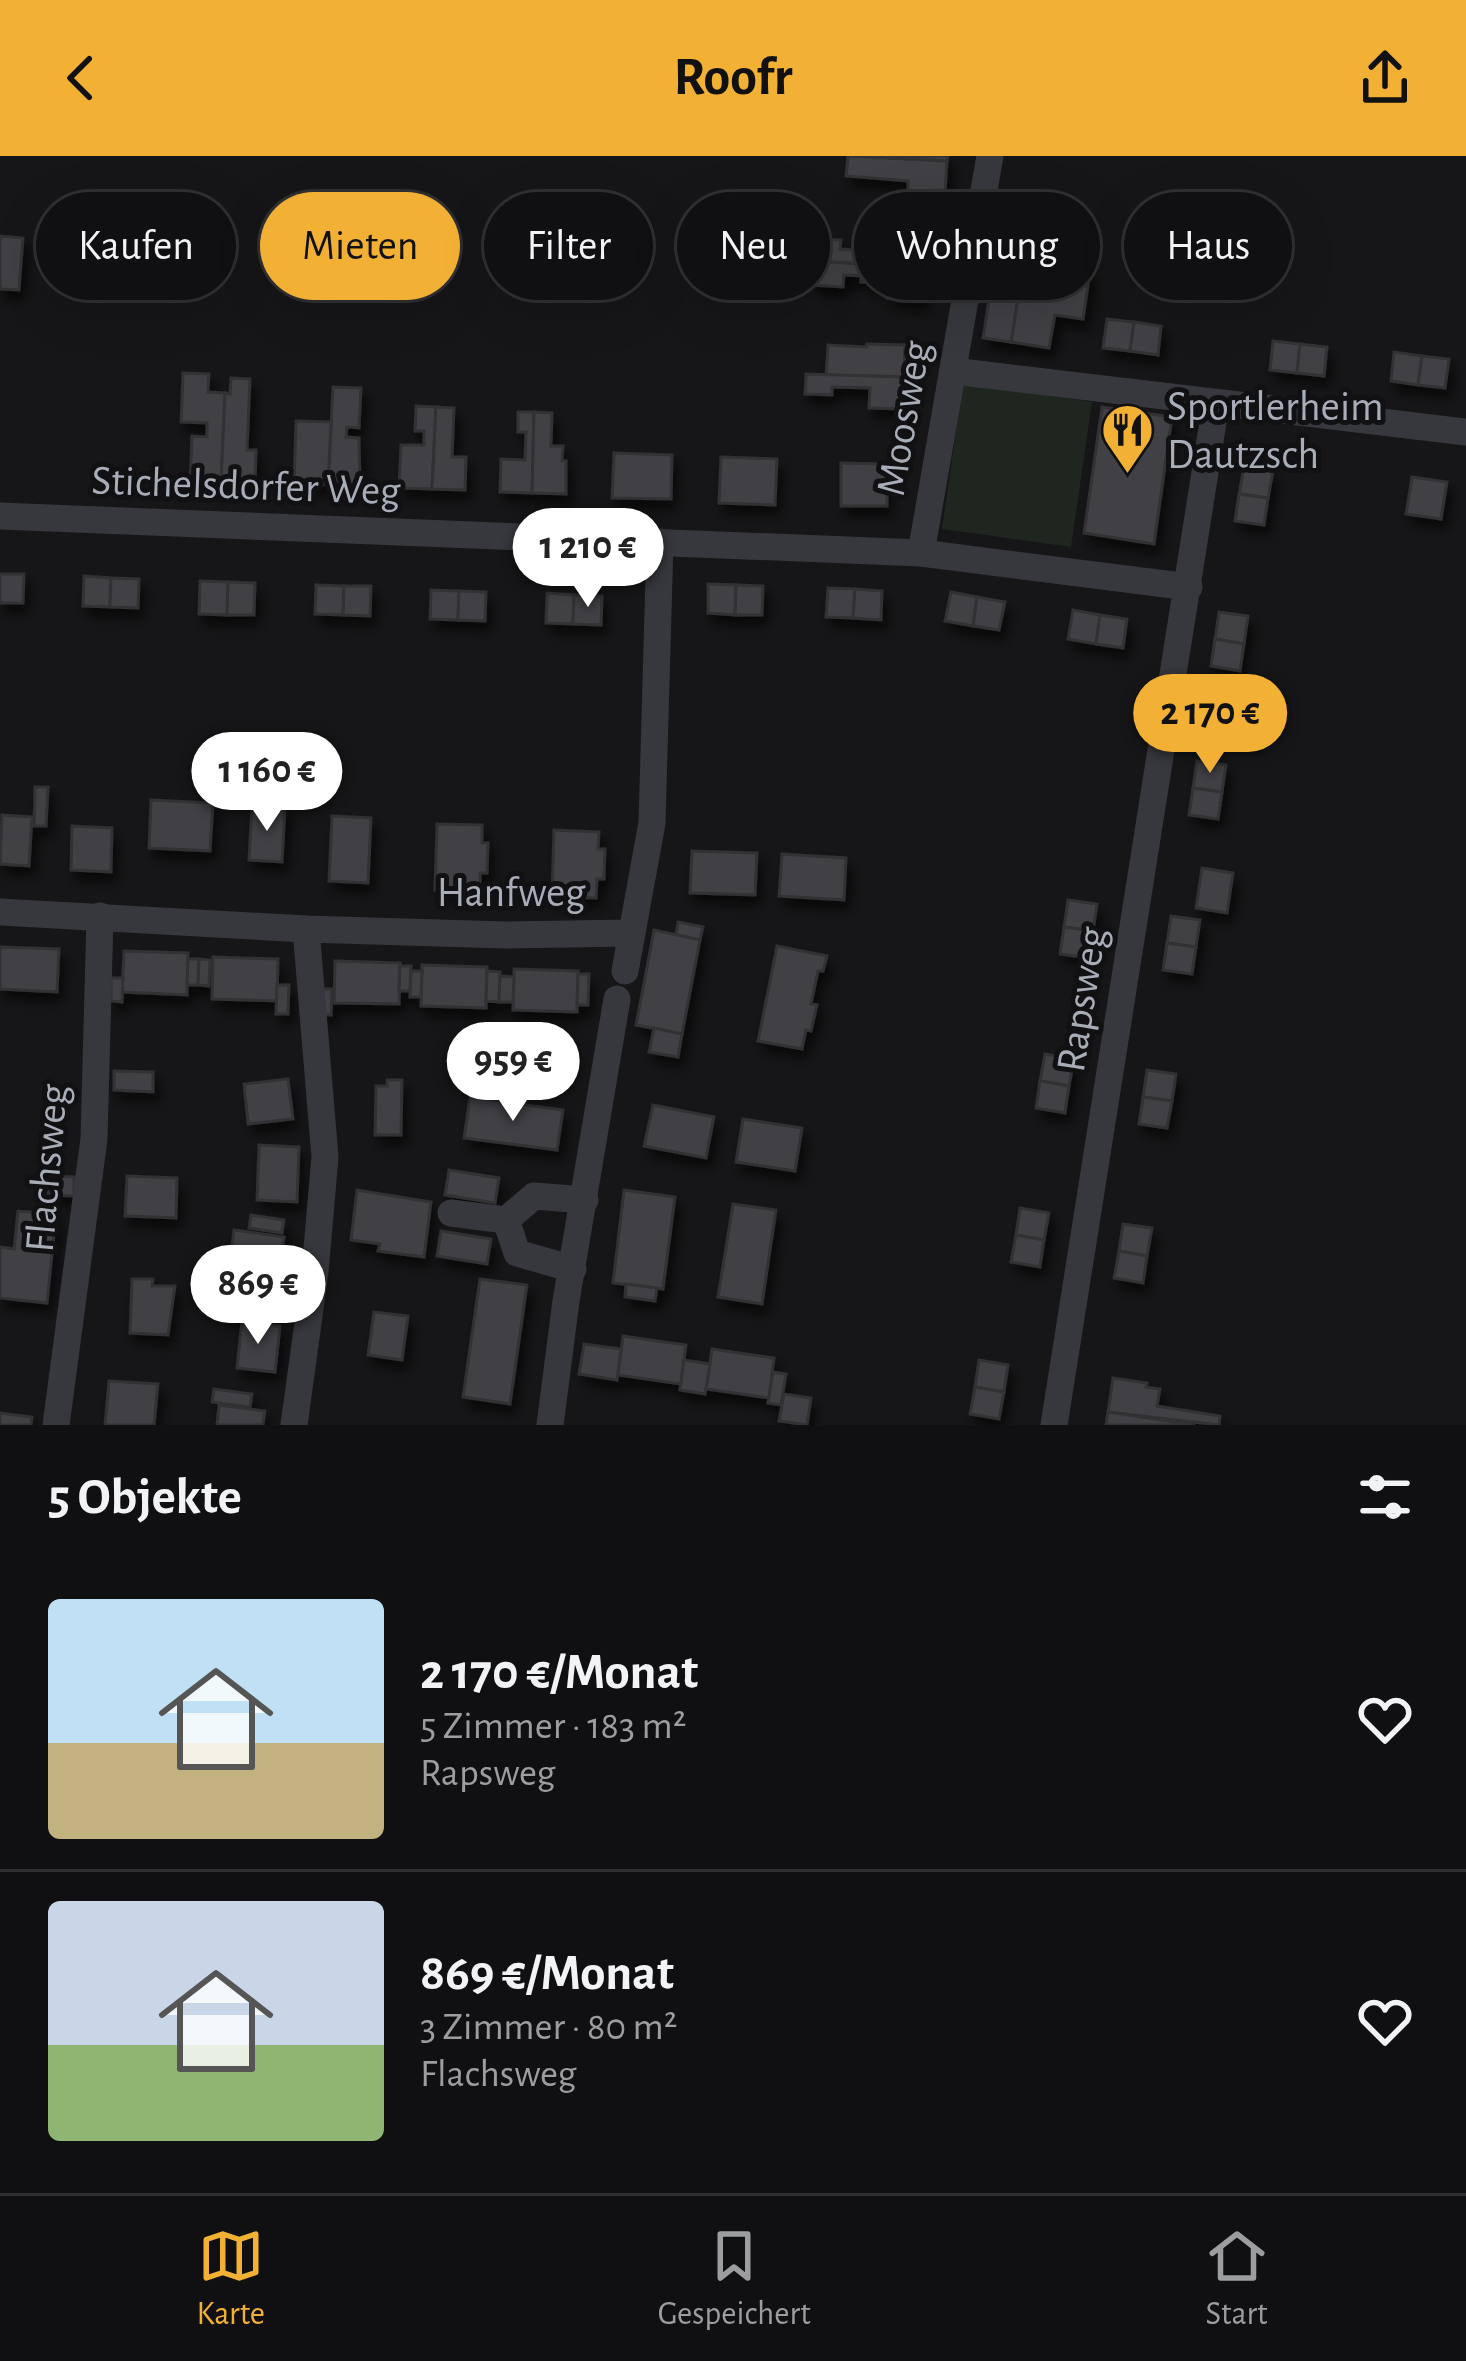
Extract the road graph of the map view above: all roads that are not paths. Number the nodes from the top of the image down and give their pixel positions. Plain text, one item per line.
1 (990, 156) edge
2 (953, 370) junction
3 (1216, 403) junction
4 (1466, 432) edge
5 (0, 516) edge
6 (660, 542) junction
7 (921, 553) junction
8 (1189, 586) junction
9 (0, 912) edge
10 (100, 916) junction
11 (306, 929) junction
12 (630, 933) junction
13 (625, 971) dead end
14 (617, 999) dead end
15 (585, 1200) junction
16 (451, 1214) dead end
17 (506, 1220) junction
18 (573, 1268) junction
19 (56, 1425) edge
20 (294, 1425) edge
21 (550, 1425) edge
22 (1054, 1425) edge

1 - 2 street, Moosweg
2 - 3 street
2 - 7 street, Moosweg
3 - 4 street
3 - 8 street, Rapsweg
5 - 6 street, Stichelsdorfer Weg
6 - 7 street, Stichelsdorfer Weg
6 - 12 street, Hanfweg
7 - 8 street
8 - 22 street, Rapsweg
9 - 10 street, Hanfweg
10 - 11 street, Hanfweg
10 - 19 street, Flachsweg
11 - 12 street, Hanfweg
11 - 20 street
12 - 13 street
14 - 15 street
15 - 17 street
15 - 18 street
16 - 17 street
17 - 18 street
18 - 21 street

